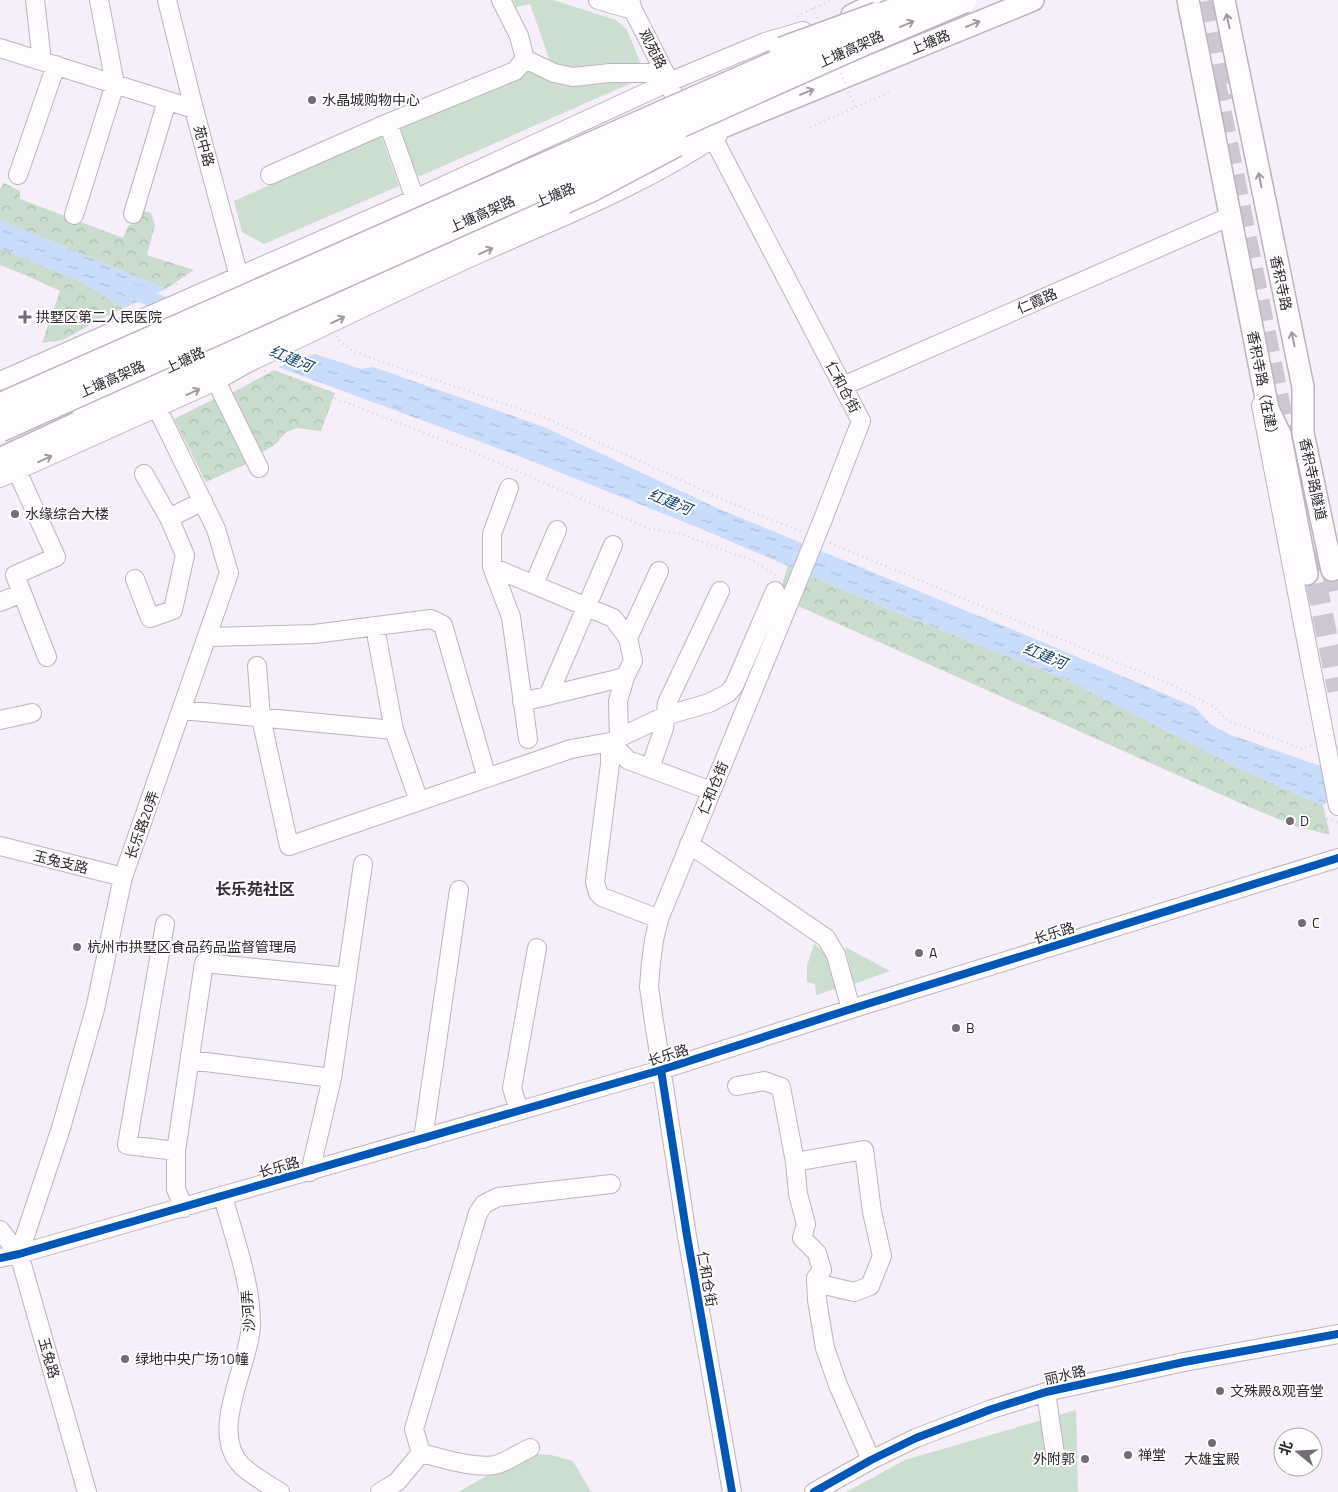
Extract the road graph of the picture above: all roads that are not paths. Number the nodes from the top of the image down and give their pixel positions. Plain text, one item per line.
1 (35, 0) edge
2 (99, 0) edge
3 (167, 0) edge
4 (501, 0) edge
5 (598, 0) edge
6 (883, 0) edge
7 (964, 0) edge
8 (1033, 0) edge
9 (1179, 0) edge
10 (1188, 0) edge
11 (1224, 0) edge
12 (916, 1) edge
13 (632, 5) edge
14 (865, 42) junction
15 (0, 48) edge
16 (525, 59) junction
17 (49, 63) junction
18 (114, 84) junction
19 (670, 84) junction
20 (167, 101) junction
21 (194, 109) junction
22 (388, 123) junction
23 (712, 135) junction
24 (18, 175) dead end
25 (270, 175) dead end
26 (414, 199) junction
27 (133, 214) dead end
28 (74, 215) dead end
29 (1228, 217) junction
30 (241, 284) junction
31 (183, 308) junction
32 (0, 381) edge
33 (216, 381) junction
34 (843, 386) junction
35 (1303, 387) joint
36 (0, 391) edge
37 (0, 397) edge
38 (0, 406) edge
39 (157, 408) junction
40 (1268, 409) junction
41 (0, 429) edge
42 (0, 440) edge
43 (9, 466) edge
44 (259, 468) dead end
45 (144, 474) dead end
46 (0, 478) edge
47 (509, 488) dead end
48 (203, 501) junction
49 (169, 518) junction
50 (557, 530) dead end
51 (613, 545) dead end
52 (1336, 563) tunnel mouth
53 (492, 566) junction
54 (659, 571) dead end
55 (1307, 574) tunnel mouth
56 (135, 579) dead end
57 (534, 584) junction
58 (720, 590) dead end
59 (775, 591) dead end
60 (22, 594) junction
61 (0, 602) edge
62 (585, 606) junction
63 (208, 637) junction
64 (377, 638) dead end
65 (628, 638) junction
66 (47, 658) dead end
67 (257, 666) dead end
68 (625, 677) junction
69 (548, 696) junction
70 (522, 702) junction
71 (182, 710) junction
72 (32, 713) dead end
73 (666, 716) junction
74 (261, 718) junction
75 (0, 720) edge
76 (394, 730) junction
77 (528, 739) dead end
78 (614, 740) junction
79 (650, 768) junction
80 (1334, 770) edge
81 (487, 778) junction
82 (711, 792) junction
83 (419, 801) junction
84 (1338, 806) edge
85 (689, 844) junction
86 (0, 846) edge
87 (1338, 858) edge
88 (363, 864) dead end
89 (123, 877) junction
90 (458, 890) dead end
91 (659, 919) junction
92 (165, 924) dead end
93 (537, 948) dead end
94 (347, 977) junction
95 (851, 1009) junction
96 (190, 1060) junction
97 (661, 1070) junction
98 (332, 1078) junction
99 (737, 1086) dead end
100 (519, 1111) junction
101 (423, 1139) junction
102 (176, 1151) junction
103 (795, 1162) junction
104 (310, 1172) junction
105 (611, 1184) dead end
106 (223, 1196) junction
107 (184, 1208) junction
108 (0, 1230) edge
109 (19, 1254) junction
110 (0, 1258) edge
111 (816, 1283) junction
112 (1338, 1334) edge
113 (1046, 1392) junction
114 (530, 1448) dead end
115 (421, 1453) junction
116 (1055, 1454) dead end
117 (871, 1460) junction
118 (87, 1492) edge
119 (280, 1492) edge
120 (380, 1492) edge
121 (732, 1492) edge
122 (814, 1492) edge

1 - 17 street
2 - 18 street
3 - 21 street, 苑中路
4 - 16 street
5 - 13 street
6 - 19 main road
14 -> 7 highway, 上塘高架路, bridge
23 -> 8 main road, 上塘路
9 - 29 street
10 - 29 main road, 香积寺路（在建）
35 -> 11 main road, 香积寺路
12 - 36 highway, bridge
12 - 38 highway, 上塘高架路, bridge
13 - 19 street, 观苑路
14 - 41 highway, 上塘高架路, bridge
14 - 43 highway, bridge
15 - 17 street
16 - 19 street
16 - 22 street
17 - 18 street
17 - 24 street
18 - 20 street
18 - 28 street
19 - 26 street
19 - 30 main road
20 - 21 street
20 - 27 street
21 - 30 street, 苑中路
22 - 25 street
22 - 26 street
33 -> 23 street
23 - 34 street, 仁和仓街
23 - 42 main road, 上塘路
26 - 30 street
29 - 34 street, 仁霞路
29 - 40 main road, 香积寺路（在建）
29 - 80 street
30 - 31 main road
31 - 32 street
31 - 37 main road
39 -> 33 street
33 - 44 street
34 - 82 street, 仁和仓街, bridge
35 - 52 main road, 香积寺路隧道
43 -> 39 street
39 - 48 street, 长乐路20弄
40 - 55 main road, 香积寺路隧道
40 - 80 street, 香积寺路（在建）
43 - 46 street
43 - 60 street
45 - 49 street
47 - 53 street
48 - 49 street
48 - 63 street, 长乐路20弄
49 - 56 street
50 - 57 street
51 - 62 street
53 - 57 street
53 - 70 street
54 - 65 street
57 - 62 street
58 - 73 street
59 - 73 street
60 - 61 street
60 - 66 street
62 - 65 street
62 - 69 street
63 - 71 street, 长乐路20弄
63 - 81 street
64 - 76 street
65 - 68 street
67 - 74 street
68 - 69 street
68 - 78 street
69 - 70 street
70 - 77 street
71 - 74 street
71 - 89 street, 长乐路20弄
72 - 75 street
73 - 78 street
73 - 79 street
74 - 76 street
74 - 83 street
76 - 83 street
78 - 79 street
78 - 81 street
78 - 91 street
79 - 82 street
80 - 84 street
81 - 83 street
82 - 85 street, 仁和仓街
85 - 91 street, 仁和仓街
85 - 95 street
86 - 89 street, 玉兔支路
87 - 95 street, 长乐路
88 - 94 street
89 - 109 street, 长乐路20弄
90 - 101 street
91 - 97 street, 仁和仓街
92 - 102 street
93 - 100 street
94 - 96 street
94 - 98 street
95 - 97 street, 长乐路
96 - 98 street
96 - 102 street
97 - 100 street, 长乐路
97 - 121 street, 仁和仓街
98 - 104 street
99 - 103 street
100 - 101 street, 长乐路
101 - 104 street, 长乐路
102 - 107 street
103 - 111 street
103 - 111 street
104 - 106 street, 长乐路
105 - 115 street
106 - 107 street, 长乐路
106 - 119 street, 沙河弄
107 - 109 street, 长乐路
108 - 109 street, 玉兔路
109 - 110 street, 长乐路
109 - 118 street, 玉兔路
111 - 117 street
112 - 113 street, 丽水路
113 - 116 street
113 - 117 street, 丽水路
114 - 115 street
115 - 120 street
117 - 122 street, 丽水路

